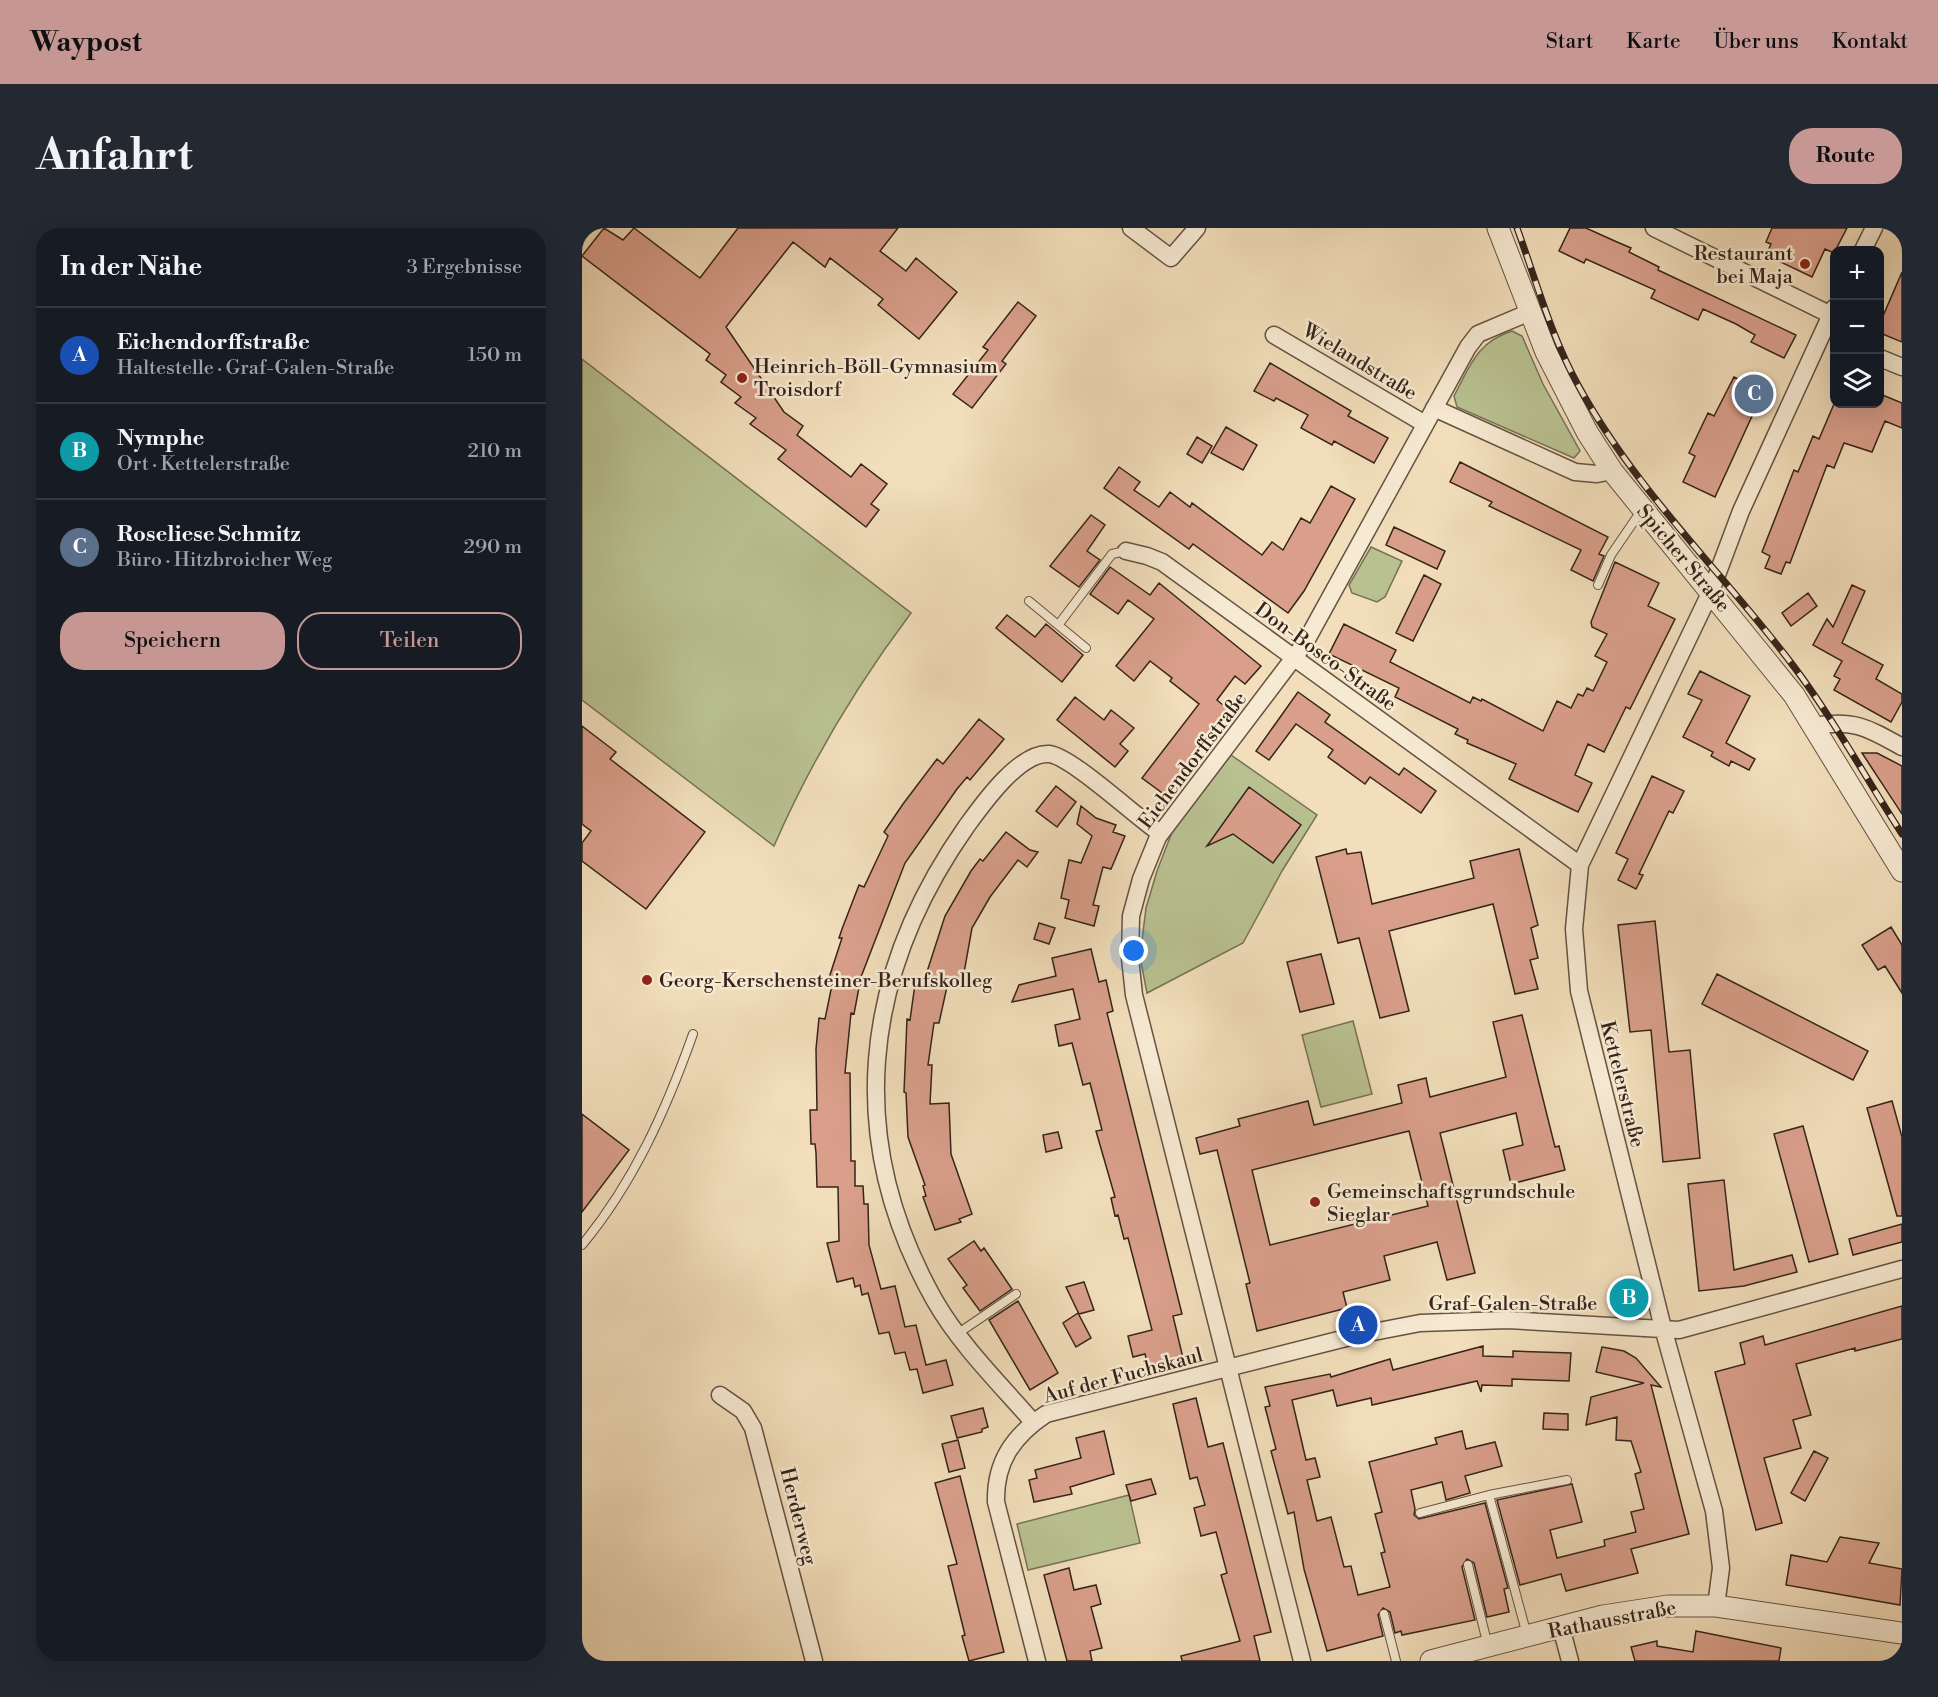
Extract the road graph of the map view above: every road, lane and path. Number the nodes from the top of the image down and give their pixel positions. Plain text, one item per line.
1 (1131, 228) edge
2 (1197, 228) edge
3 (1498, 228) edge
4 (1654, 228) edge
5 (1874, 228) edge
6 (1865, 246) edge
7 (1830, 310) edge
8 (1530, 312) junction
9 (1274, 335) dead end
10 (1829, 337) edge
11 (1884, 360) edge
12 (1902, 367) edge
13 (1434, 408) junction
14 (1425, 424) junction
15 (1612, 471) junction
16 (1643, 508) junction
17 (1126, 551) joint
18 (1598, 585) dead end
19 (1711, 591) junction
20 (1029, 602) dead end
21 (1059, 624) junction
22 (1086, 648) dead end
23 (1294, 659) junction
24 (1814, 726) junction
25 (1902, 747) edge
26 (1160, 833) junction
27 (1580, 865) junction
28 (1902, 871) edge
29 (693, 1034) dead end
30 (582, 1245) edge
31 (1902, 1269) edge
32 (1016, 1294) dead end
33 (1662, 1328) junction
34 (957, 1334) junction
35 (1229, 1369) junction
36 (720, 1395) dead end
37 (1033, 1422) junction
38 (1567, 1480) dead end
39 (1489, 1495) junction
40 (1420, 1513) dead end
41 (1468, 1565) dead end
42 (1716, 1606) junction
43 (1384, 1614) dead end
44 (1561, 1628) junction
45 (1902, 1633) edge
46 (1527, 1636) junction
47 (1488, 1646) junction
48 (814, 1661) edge
49 (1037, 1661) edge
50 (1302, 1661) edge
51 (1396, 1661) edge
52 (1431, 1661) edge
53 (1570, 1661) edge

1 - 2 street
3 - 8 street, Spicher Straße
4 - 7 street
5 - 6 street
8 - 13 street, Eichendorffstraße
8 - 15 street, Spicher Straße
9 - 14 street, Wielandstraße
10 - 19 street, Kettelerstraße
11 - 12 street
13 - 14 street, Eichendorffstraße
13 - 15 street
14 - 23 street, Eichendorffstraße
15 - 16 street, Spicher Straße
16 - 18 lane
16 - 19 street, Spicher Straße
17 - 21 lane, Don-Bosco-Straße
17 - 23 street, Don-Bosco-Straße
19 - 24 street, Spicher Straße
19 - 27 street, Kettelerstraße
20 - 21 lane
21 - 22 lane
23 - 26 street, Eichendorffstraße
23 - 27 street, Don-Bosco-Straße
24 - 25 street
24 - 28 street, Spicher Straße
26 - 34 street
26 - 35 street, Eichendorffstraße
27 - 33 street, Kettelerstraße
29 - 30 lane
31 - 33 street, Graf-Galen-Straße
32 - 34 lane
33 - 35 street, Graf-Galen-Straße
33 - 42 street, Kettelerstraße
34 - 37 street
35 - 37 street, Auf der Fuchskaul
35 - 50 street, Eichendorffstraße
36 - 48 street, Herderweg
37 - 49 street, Auf der Fuchskaul
38 - 39 lane
39 - 40 lane
39 - 46 lane
41 - 47 lane
42 - 44 street, Rathausstraße
42 - 45 street, Rathausstraße
43 - 51 lane
44 - 46 street, Rathausstraße
44 - 53 street
46 - 47 street, Rathausstraße
47 - 52 street, Rathausstraße

